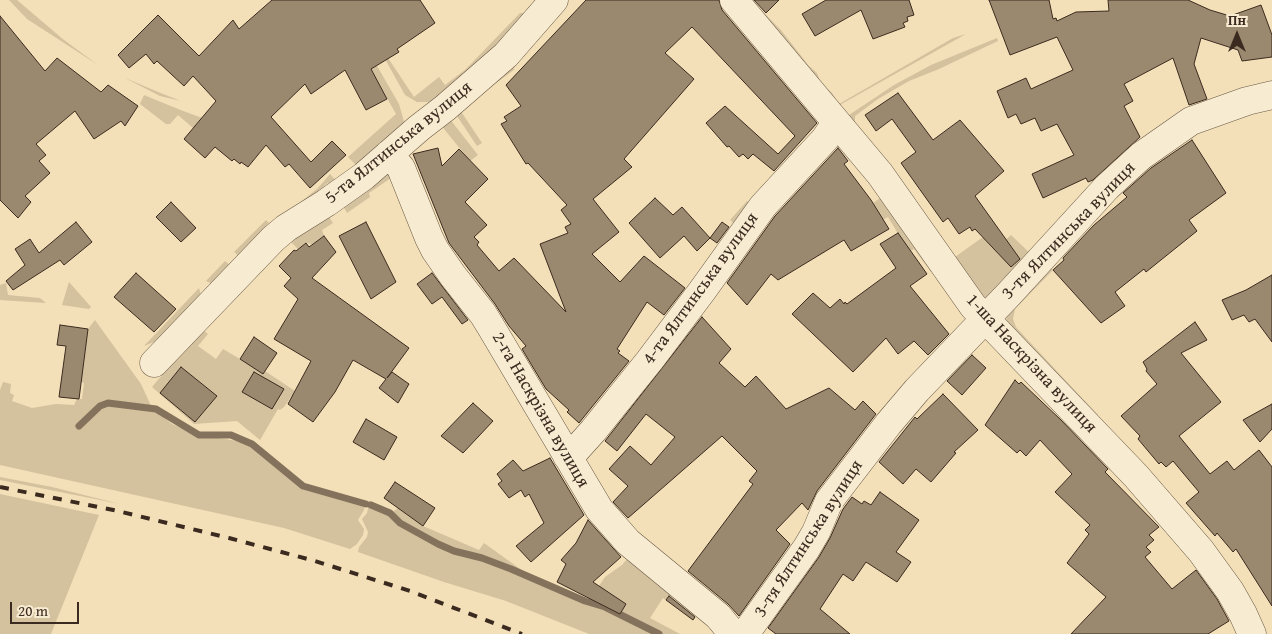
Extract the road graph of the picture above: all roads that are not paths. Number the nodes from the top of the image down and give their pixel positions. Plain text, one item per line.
1 (554, 0) edge
2 (734, 0) edge
3 (1272, 95) edge
4 (836, 123) junction
5 (389, 154) junction
6 (985, 319) junction
7 (154, 363) dead end
8 (567, 456) junction
9 (732, 634) edge
10 (745, 634) edge
11 (1252, 634) edge

1 - 5 street, 5-та Ялтинська вулиця
2 - 4 street, 1-ша Наскрізна вулиця
3 - 6 street, 3-тя Ялтинська вулиця
4 - 6 street, 1-ша Наскрізна вулиця
4 - 8 street, 4-та Ялтинська вулиця
5 - 7 street, 5-та Ялтинська вулиця
5 - 8 street, 2-га Наскрізна вулиця
6 - 10 street, 3-тя Ялтинська вулиця
6 - 11 street, 1-ша Наскрізна вулиця
8 - 9 street, 2-га Наскрізна вулиця

